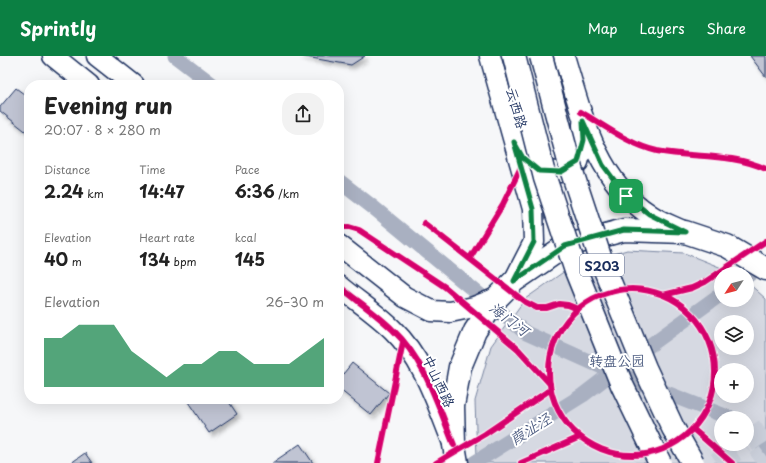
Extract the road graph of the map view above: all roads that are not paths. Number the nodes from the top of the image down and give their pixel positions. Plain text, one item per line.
1 (53, 56) edge
2 (97, 56) edge
3 (490, 56) edge
4 (514, 56) edge
5 (541, 56) edge
6 (564, 56) edge
7 (83, 80) edge
8 (128, 80) edge
9 (583, 121) junction
10 (514, 142) junction
11 (685, 232) junction
12 (344, 249) edge
13 (766, 269) edge
14 (513, 282) junction
15 (344, 290) edge
16 (497, 298) junction
17 (455, 454) edge
18 (660, 463) edge
19 (693, 463) edge

1 - 7 main road
2 - 8 main road
3 - 10 main road, 云西路
4 - 18 main road, S203, bridge
5 - 19 main road, S203, bridge
6 - 9 main road
9 - 10 main road
9 - 11 main road
10 - 14 main road, 云西路
11 - 13 main road
11 - 14 main road
12 - 16 main road
14 - 16 main road
15 - 17 main road, 中山西路
16 - 17 main road

